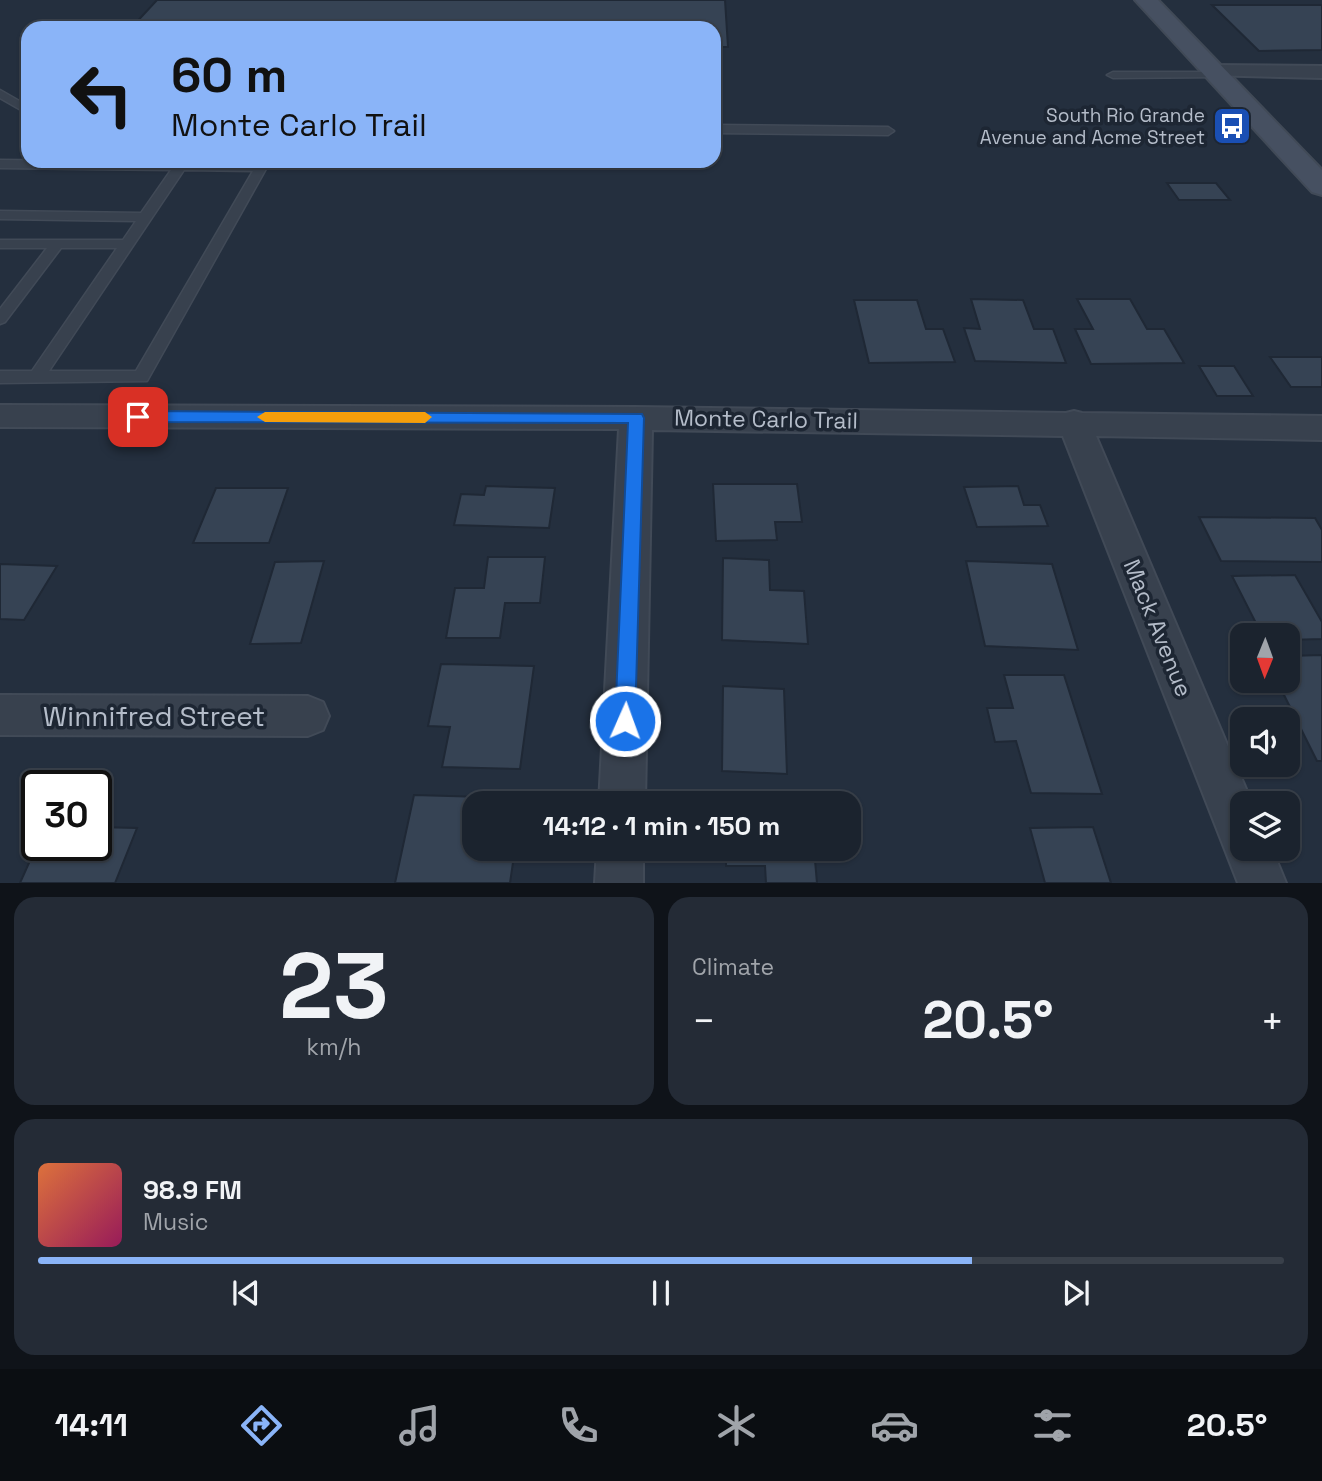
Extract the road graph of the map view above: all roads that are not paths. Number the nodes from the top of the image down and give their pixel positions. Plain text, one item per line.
1 (1146, 0) edge
2 (1322, 72) edge
3 (1215, 73) junction
4 (1113, 75) dead end
5 (0, 93) edge
6 (21, 106) edge
7 (721, 129) edge
8 (888, 131) dead end
9 (0, 164) edge
10 (21, 164) edge
11 (179, 168) edge
12 (260, 168) edge
13 (1322, 186) edge
14 (0, 215) edge
15 (146, 216) junction
16 (0, 244) edge
17 (57, 244) junction
18 (127, 244) junction
19 (0, 318) edge
20 (0, 377) edge
21 (37, 377) junction
22 (0, 416) edge
23 (636, 418) junction
24 (1074, 422) junction
25 (1322, 428) edge
26 (0, 715) edge
27 (308, 716) dead end
28 (622, 791) edge
29 (1230, 805) edge
30 (620, 861) edge
31 (1253, 861) edge
32 (619, 883) edge
33 (1262, 883) edge

1 - 3 street
2 - 3 street
3 - 4 lane
3 - 13 street
5 - 6 lane
7 - 8 lane
9 - 10 lane
11 - 15 lane
12 - 21 lane
14 - 15 lane
15 - 18 lane
16 - 17 lane
17 - 18 lane
17 - 19 lane
18 - 21 lane
20 - 21 lane
22 - 23 street, Monte Carlo Trail
23 - 24 street, Monte Carlo Trail
23 - 28 street
24 - 25 street, Monte Carlo Trail
24 - 29 street, Mack Avenue
26 - 27 street, Winnifred Street
30 - 32 street
31 - 33 street

